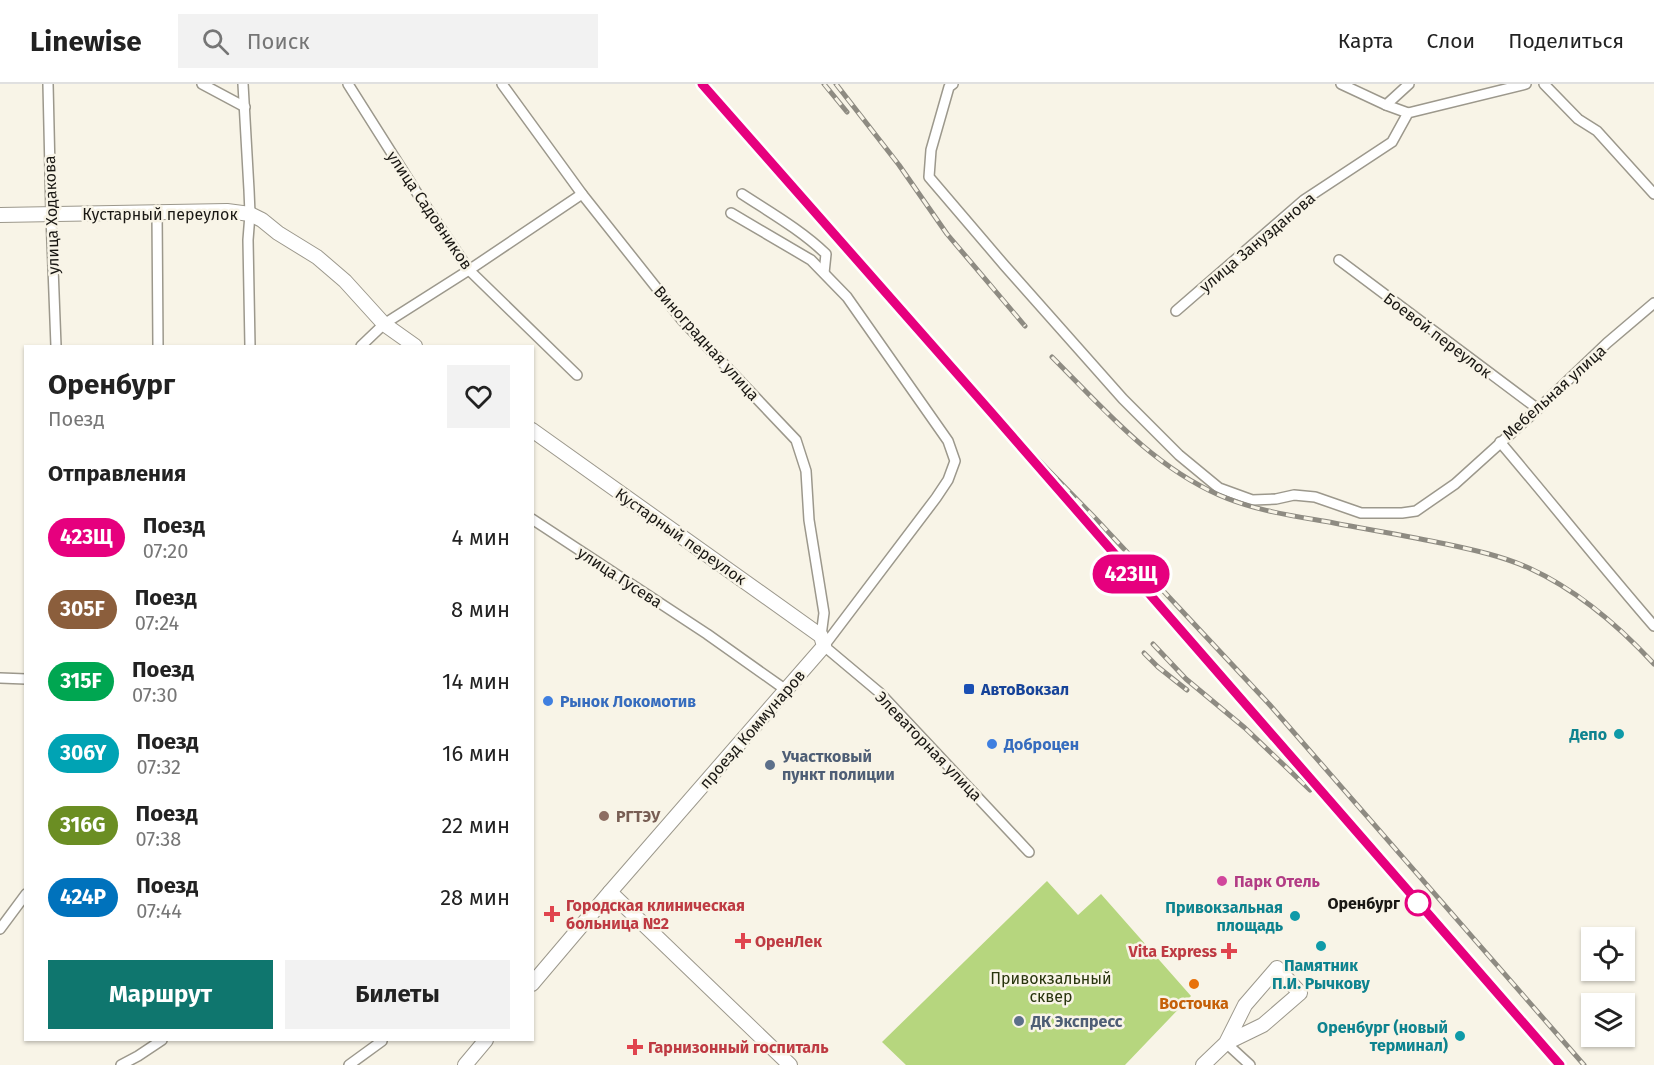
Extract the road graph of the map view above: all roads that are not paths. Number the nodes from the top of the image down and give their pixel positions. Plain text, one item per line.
1 (48, 84) edge
2 (202, 84) edge
3 (243, 84) edge
4 (348, 84) edge
5 (501, 84) edge
6 (1341, 84) edge
7 (1409, 84) edge
8 (1526, 84) edge
9 (1544, 84) edge
10 (949, 85) edge
11 (1386, 105) junction
12 (244, 107) junction
13 (1408, 113) junction
14 (582, 194) junction
15 (742, 194) dead end
16 (1654, 194) edge
17 (157, 212) junction
18 (731, 213) dead end
19 (51, 214) junction
20 (250, 214) junction
21 (0, 215) edge
22 (1339, 260) dead end
23 (469, 270) junction
24 (824, 273) junction
25 (1654, 303) edge
26 (1176, 310) dead end
27 (384, 324) junction
28 (56, 345) edge
29 (158, 345) edge
30 (250, 345) edge
31 (362, 345) edge
32 (415, 345) edge
33 (577, 375) dead end
34 (1538, 409) junction
35 (534, 431) edge
36 (1500, 442) junction
37 (534, 520) edge
38 (1654, 626) edge
39 (823, 641) junction
40 (0, 678) edge
41 (24, 679) edge
42 (786, 690) junction
43 (1029, 852) dead end
44 (610, 892) junction
45 (24, 897) edge
46 (0, 929) edge
47 (534, 982) edge
48 (160, 1041) edge
49 (382, 1041) dead end
50 (485, 1041) edge
51 (1226, 1043) junction
52 (121, 1065) edge
53 (349, 1065) edge
54 (465, 1065) edge
55 (790, 1065) edge
56 (1203, 1065) edge
57 (1250, 1065) edge

1 - 19 street, улица Ходакова
2 - 12 street
3 - 12 street
4 - 23 street, улица Садовников
5 - 14 street, Виноградная улица
6 - 11 street
7 - 11 street
8 - 13 street
9 - 16 street
10 - 36 street, Мебельная улица
11 - 13 street
12 - 20 street
13 - 26 street, улица Занузданова
14 - 23 street
14 - 39 street, Виноградная улица
15 - 24 street
17 - 19 street, Кустарный переулок
17 - 20 street, Кустарный переулок
17 - 29 street
18 - 24 street
19 - 21 street, Кустарный переулок
19 - 28 street, улица Ходакова
20 - 27 street, Кустарный переулок
20 - 30 street
22 - 34 street, Боевой переулок
23 - 27 street
23 - 33 street, улица Садовников
24 - 39 street, проезд Коммунаров
25 - 34 street, Мебельная улица
27 - 31 street
27 - 32 street, Кустарный переулок
34 - 36 street, Мебельная улица
35 - 39 street, Кустарный переулок
36 - 38 street
37 - 42 street, улица Гусева
39 - 42 street, проезд Коммунаров
39 - 43 street, Элеваторная улица
40 - 41 street
42 - 44 street, проезд Коммунаров
44 - 47 street, проезд Коммунаров
44 - 55 street
45 - 46 street
48 - 52 street
49 - 53 street
50 - 54 street
51 - 51 street
51 - 56 street
51 - 57 street

